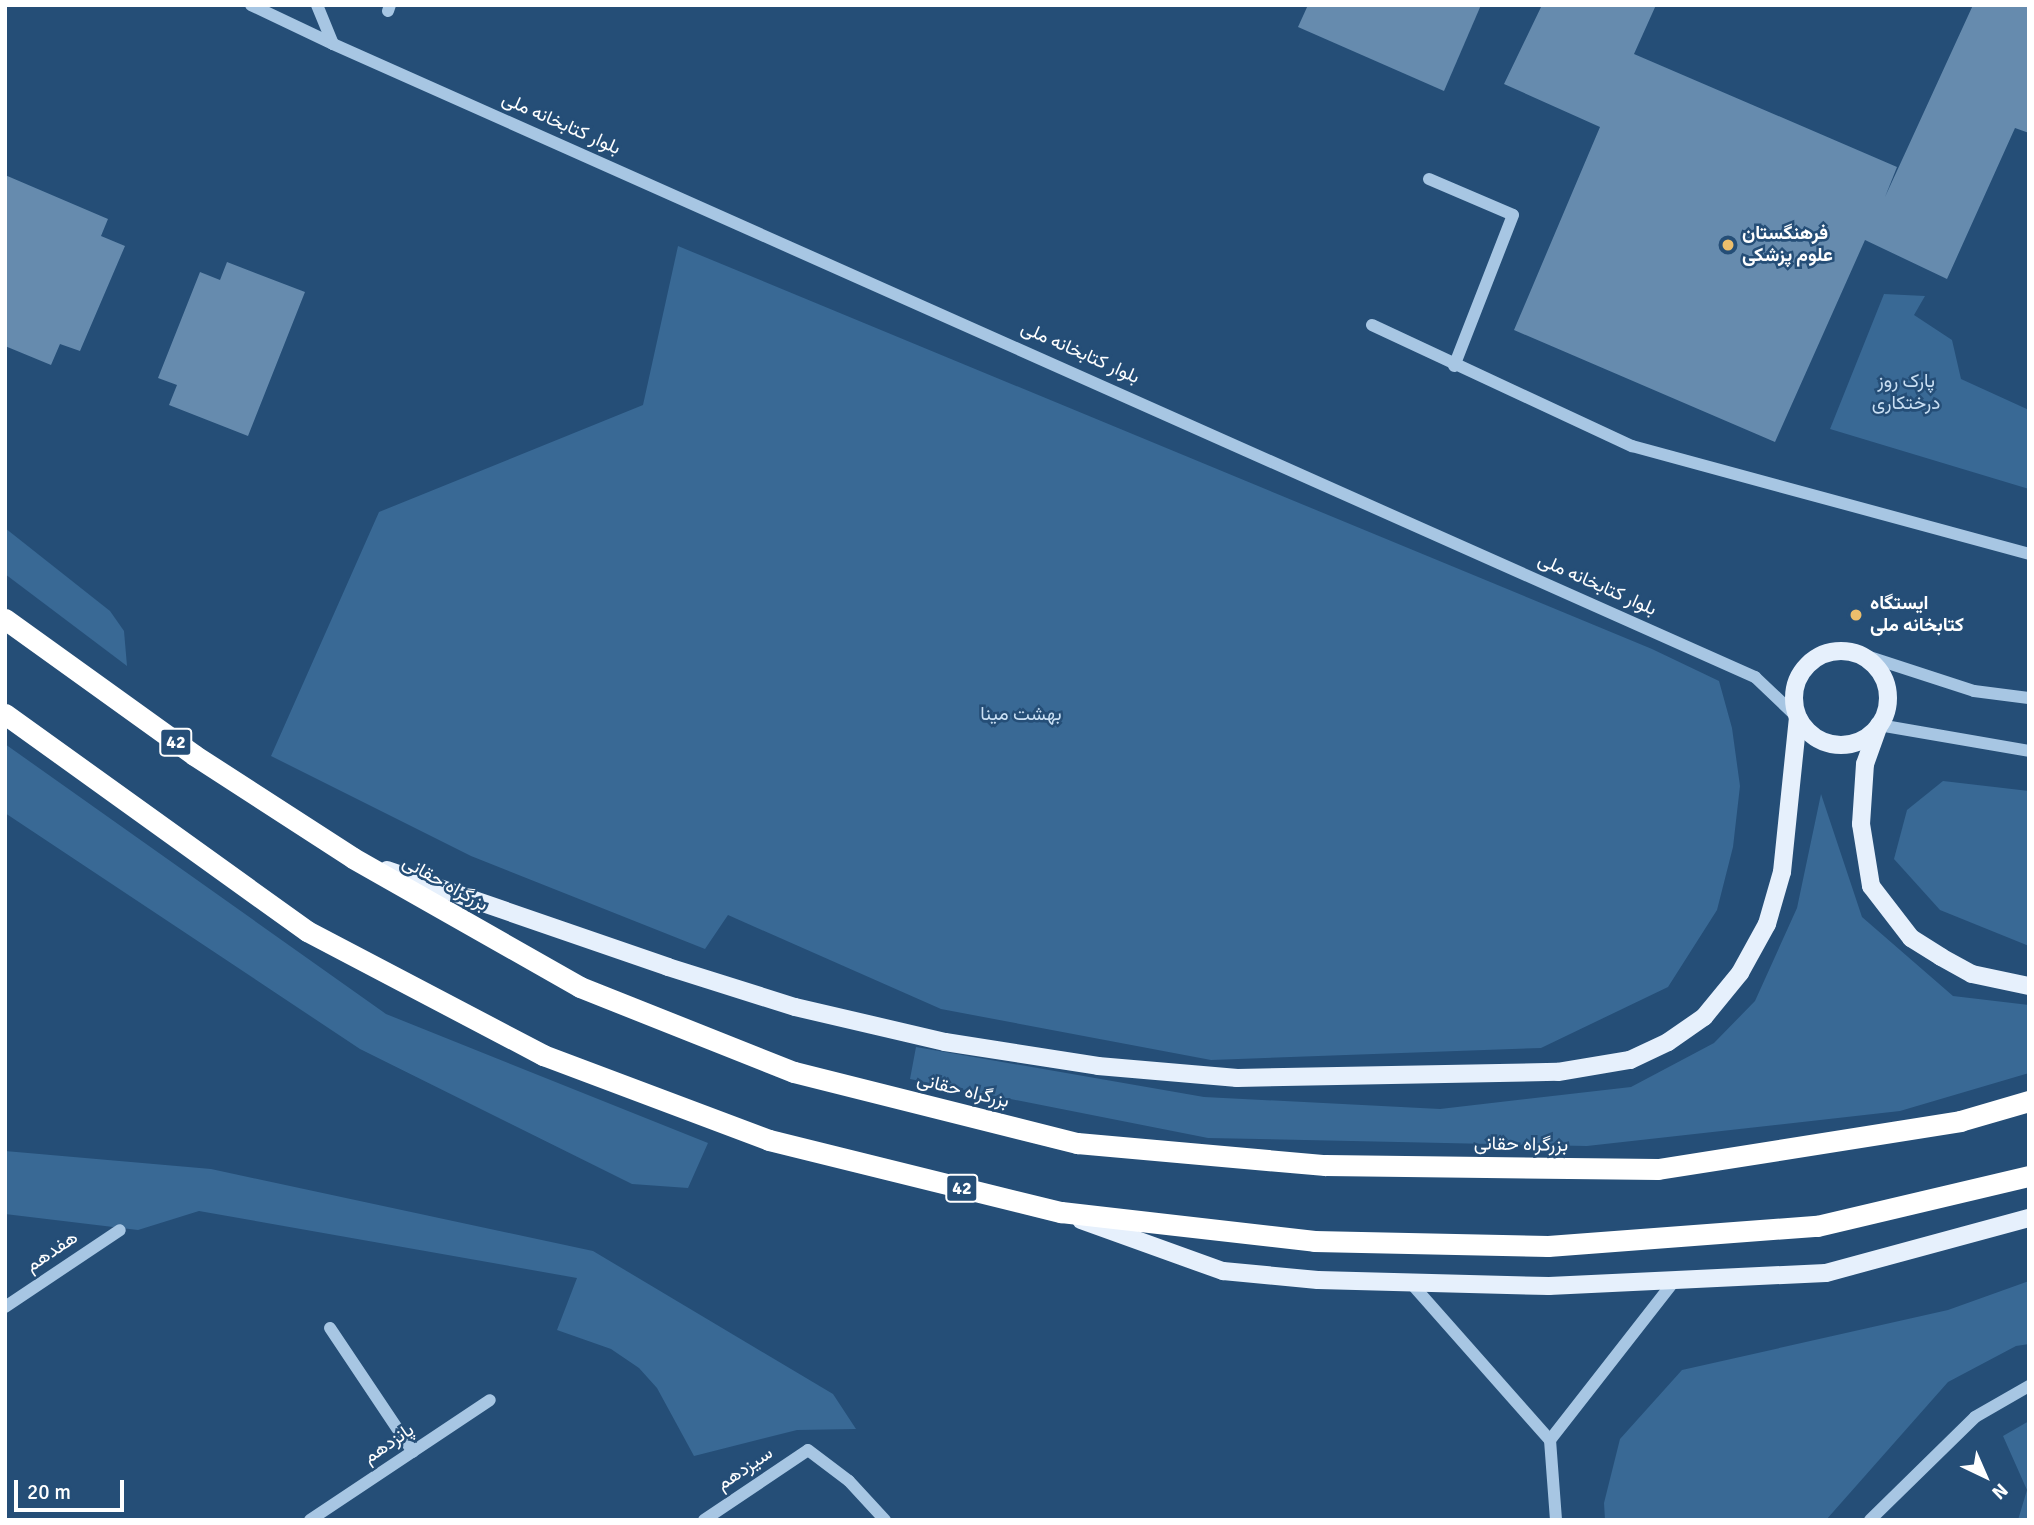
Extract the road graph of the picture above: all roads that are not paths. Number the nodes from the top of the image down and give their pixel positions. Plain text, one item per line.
1 (251, 5) edge
2 (317, 5) edge
3 (332, 44) junction
4 (1429, 179) dead end
5 (1372, 325) dead end
6 (1454, 366) junction
7 (2029, 554) edge
8 (5, 619) edge
9 (1851, 651) junction
10 (2029, 698) edge
11 (5, 714) edge
12 (1798, 718) junction
13 (1879, 725) junction
14 (2029, 751) edge
15 (352, 858) junction
16 (2029, 986) edge
17 (2029, 1101) edge
18 (2029, 1176) edge
19 (1061, 1212) junction
20 (2029, 1218) edge
21 (120, 1230) dead end
22 (1675, 1280) junction
23 (1410, 1282) junction
24 (5, 1307) edge
25 (330, 1328) dead end
26 (2029, 1387) edge
27 (490, 1400) dead end
28 (1550, 1440) junction
29 (413, 1452) junction
30 (310, 1520) edge
31 (704, 1520) edge
32 (885, 1520) edge
33 (1556, 1520) edge
34 (1870, 1520) edge

1 - 3 street, بلوار کتابخانه ملی
2 - 3 street
3 - 12 street, بلوار کتابخانه ملی
4 - 6 street
5 - 6 street
6 - 7 street
8 - 15 highway, بزرگراه حقانی / 42
9 - 10 street
9 - 12 main road
9 - 13 main road
11 - 19 highway, 42
12 - 13 main road
12 - 15 main road
13 - 14 street
13 - 16 main road
15 - 17 highway, بزرگراه حقانی / 42
18 - 19 highway, 42
19 - 23 main road
20 - 22 main road
21 - 24 street, هفدهم
22 - 23 main road
22 - 28 street
23 - 28 street
25 - 29 street
26 - 34 street
27 - 29 street, پانزدهم
28 - 33 street
29 - 30 street, پانزدهم
31 - 32 street, سیزدهم

